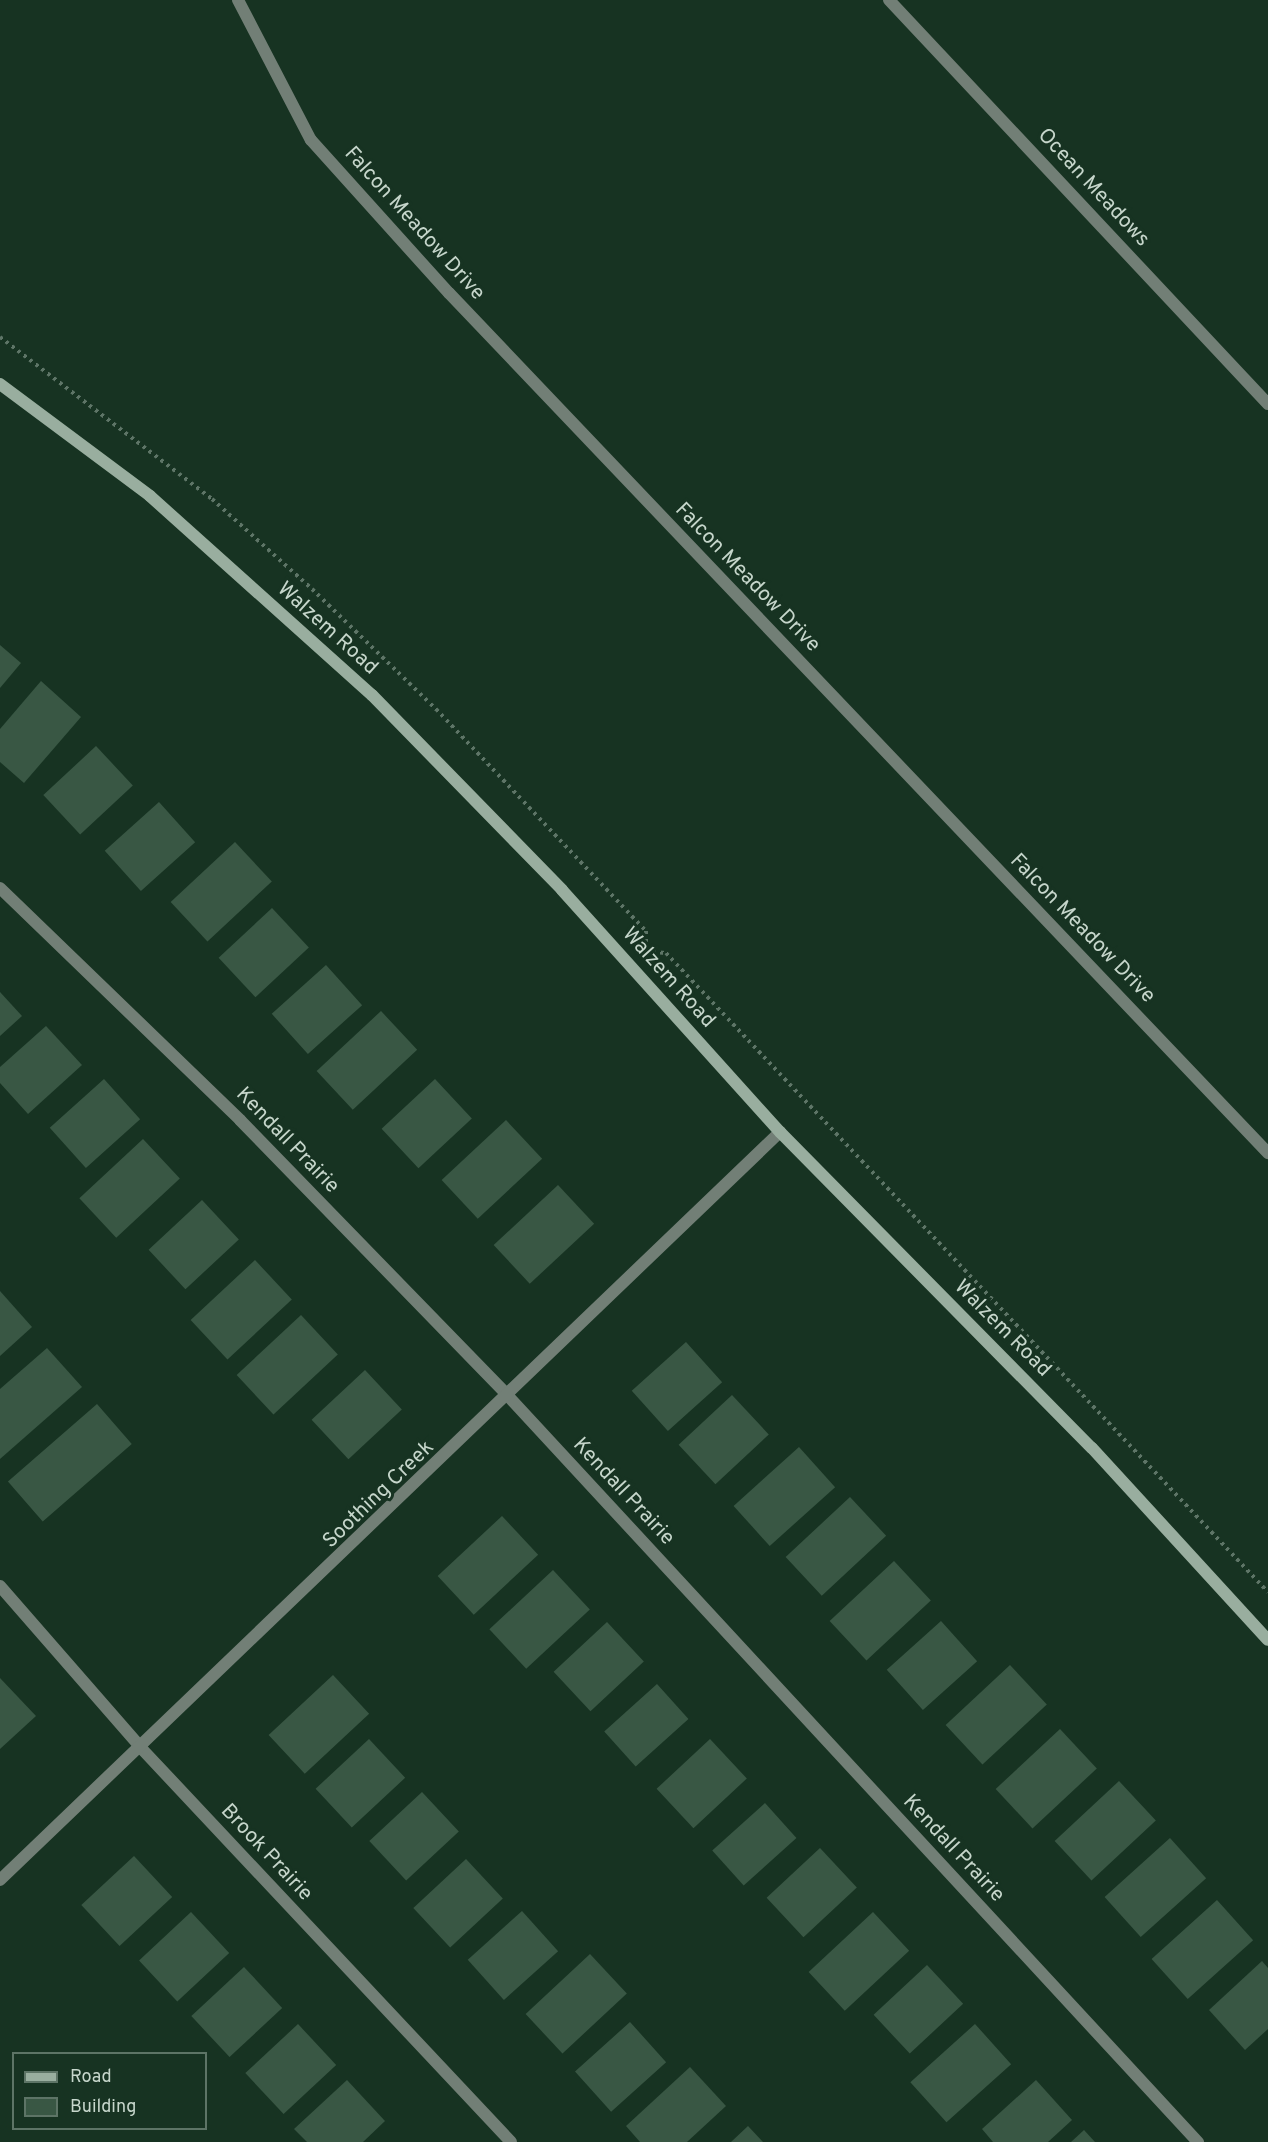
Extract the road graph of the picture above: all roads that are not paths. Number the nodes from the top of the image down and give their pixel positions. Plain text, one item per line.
1 (238, 0) edge
2 (889, 0) edge
3 (0, 384) edge
4 (1268, 404) edge
5 (0, 888) edge
6 (780, 1132) junction
7 (1268, 1153) edge
8 (509, 1397) junction
9 (0, 1586) edge
10 (1268, 1640) edge
11 (142, 1749) junction
12 (0, 1880) edge
13 (511, 2142) edge
14 (1198, 2142) edge

1 - 7 street, Falcon Meadow Drive
2 - 4 street, Ocean Meadows
3 - 6 street, Walzem Road
5 - 8 street, Kendall Prairie
6 - 8 street, Soothing Creek
6 - 10 street, Walzem Road
8 - 11 street, Soothing Creek
8 - 14 street, Kendall Prairie
9 - 11 street, Brook Prairie
11 - 12 street, Soothing Creek
11 - 13 street, Brook Prairie

